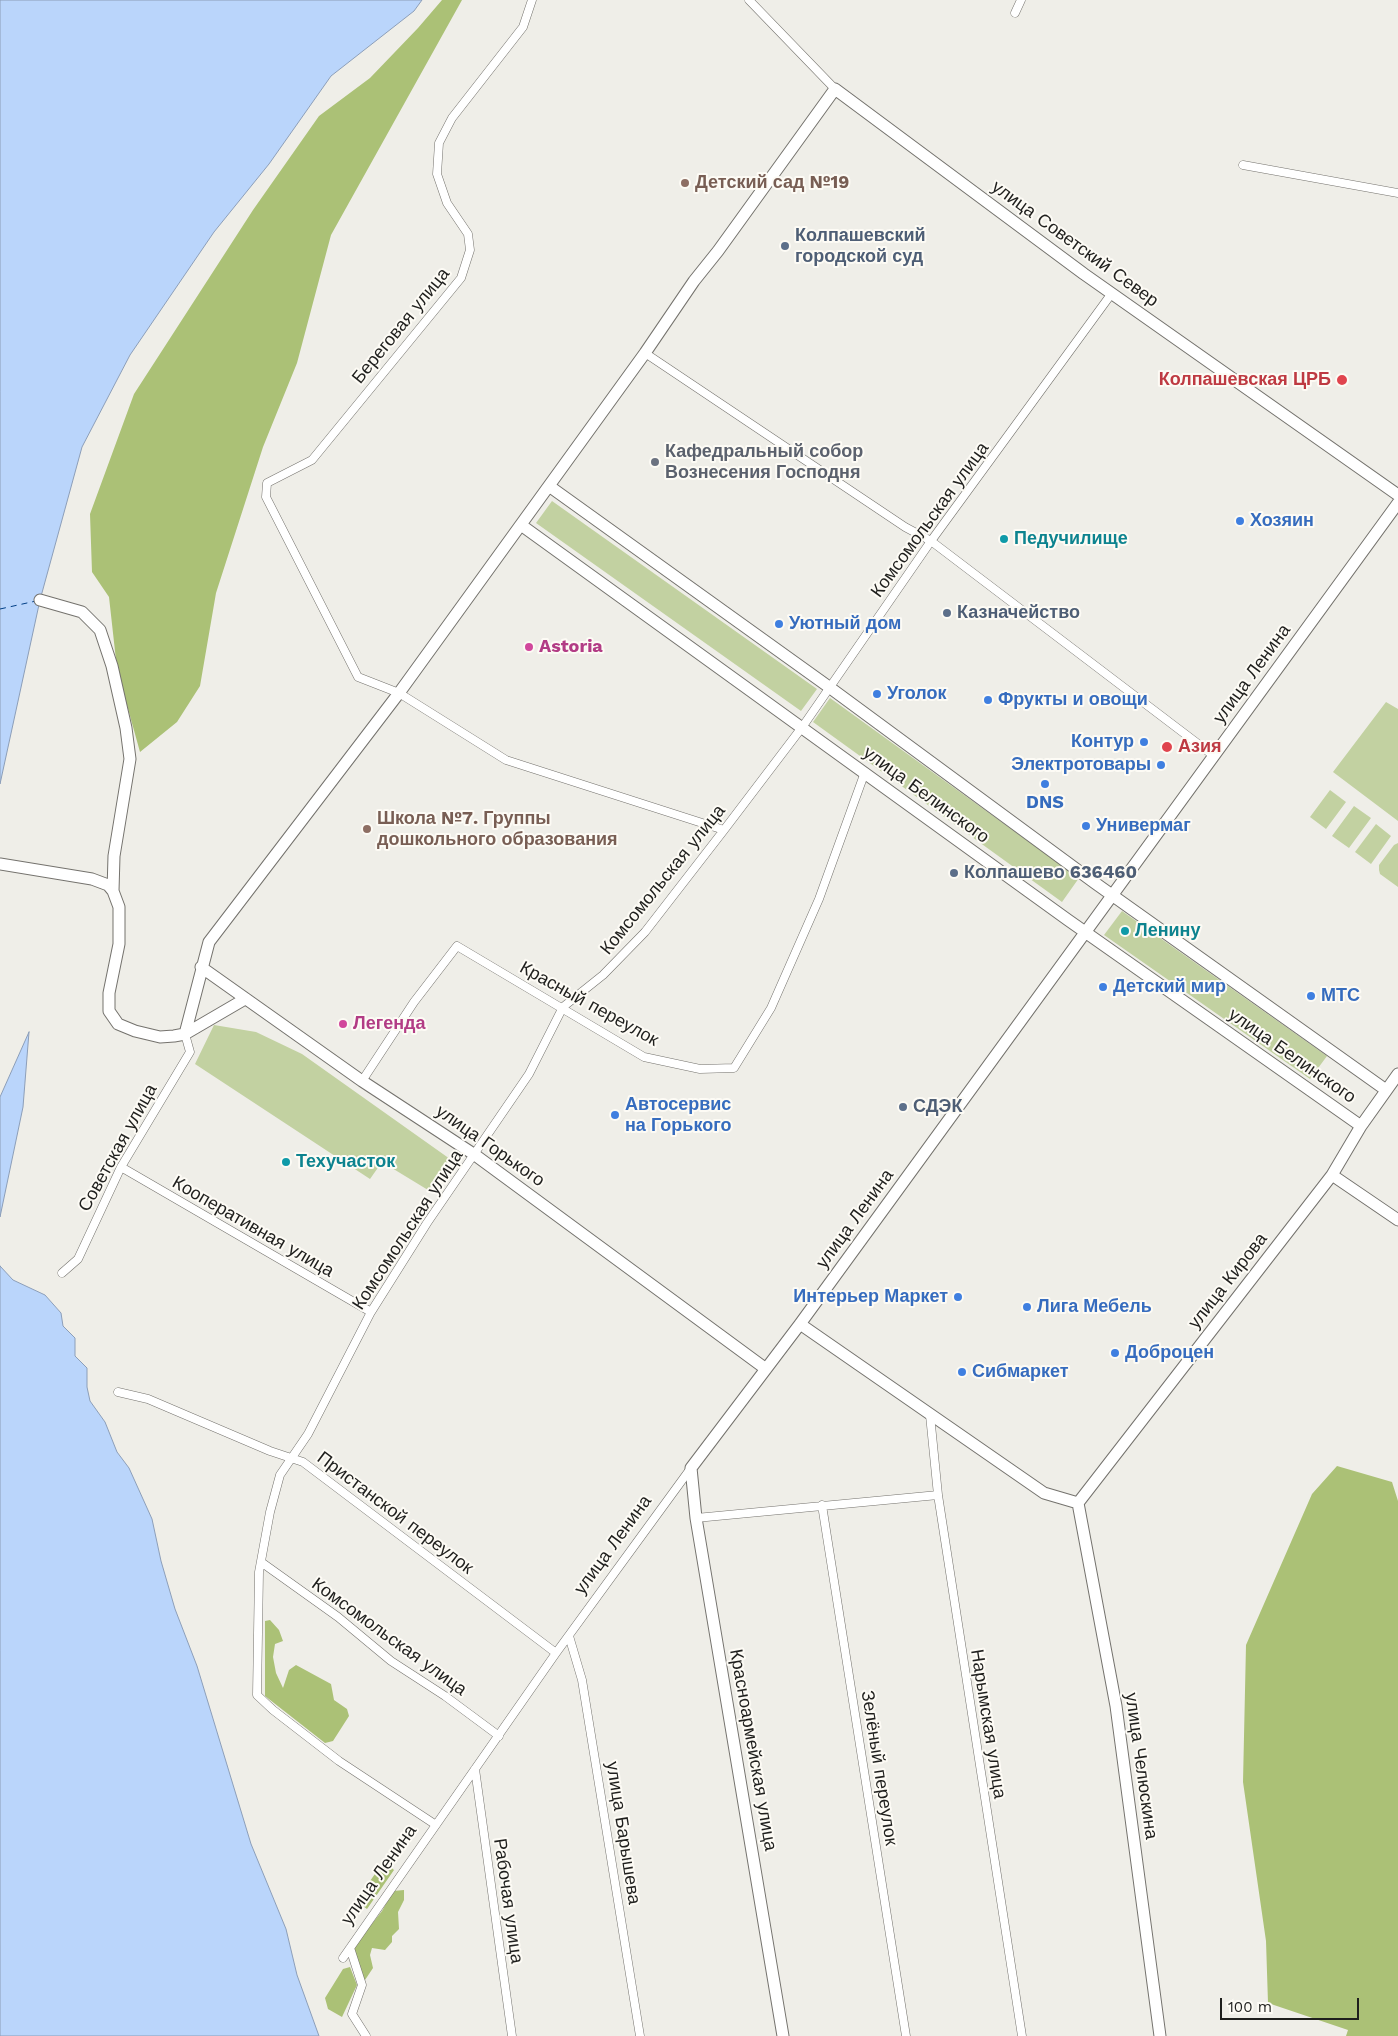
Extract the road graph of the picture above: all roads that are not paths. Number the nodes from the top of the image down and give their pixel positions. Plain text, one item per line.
1 (532, 0) edge
2 (749, 0) edge
3 (1021, 0) edge
4 (1015, 13) dead end
5 (835, 88) junction
6 (1243, 165) dead end
7 (1398, 193) edge
8 (1112, 293) junction
9 (645, 353) junction
10 (549, 486) junction
11 (1398, 495) edge
12 (1398, 503) edge
13 (521, 524) junction
14 (931, 542) junction
15 (40, 600) dead end
16 (829, 687) junction
17 (400, 693) junction
18 (803, 726) junction
19 (1214, 756) junction
20 (865, 772) junction
21 (724, 830) junction
22 (0, 864) edge
23 (113, 891) junction
24 (1112, 895) junction
25 (1085, 932) junction
26 (201, 966) junction
27 (245, 999) junction
28 (563, 1007) junction
29 (186, 1034) junction
30 (1398, 1074) edge
31 (362, 1081) junction
32 (1386, 1090) junction
33 (1361, 1126) junction
34 (475, 1155) junction
35 (121, 1167) junction
36 (1332, 1175) junction
37 (1398, 1220) edge
38 (62, 1273) dead end
39 (371, 1312) junction
40 (800, 1324) junction
41 (766, 1369) junction
42 (118, 1392) dead end
43 (930, 1415) junction
44 (291, 1458) junction
45 (691, 1468) junction
46 (938, 1496) junction
47 (1078, 1503) junction
48 (822, 1505) junction
49 (696, 1518) junction
50 (261, 1562) junction
51 (569, 1636) junction
52 (556, 1653) junction
53 (498, 1736) junction
54 (475, 1769) junction
55 (436, 1825) junction
56 (350, 1948) junction
57 (343, 1958) dead end
58 (366, 2036) edge
59 (512, 2036) edge
60 (640, 2036) edge
61 (783, 2036) edge
62 (906, 2036) edge
63 (1022, 2036) edge
64 (1160, 2036) edge

1 - 17 street, Береговая улица
2 - 5 street, улица Советский Север
3 - 4 street
5 - 8 street, улица Советский Север
5 - 9 street
6 - 7 street
8 - 11 street, улица Советский Север
8 - 14 street, Комсомольская улица
9 - 10 street
9 - 14 street
10 - 13 street
10 - 16 street, улица Белинского
12 - 19 street, улица Ленина
13 - 17 street
13 - 18 street, улица Белинского
14 - 16 street, Комсомольская улица
14 - 19 street
15 - 23 street
16 - 18 street, Комсомольская улица
16 - 24 street, улица Белинского
17 - 21 street
17 - 26 street
18 - 20 street, улица Белинского
18 - 21 street, Комсомольская улица
19 - 24 street, улица Ленина
20 - 25 street, улица Белинского
20 - 28 street, Красный переулок
21 - 28 street, Комсомольская улица
22 - 23 street
23 - 29 street
24 - 25 street, улица Ленина
24 - 32 street, улица Белинского
25 - 33 street, улица Белинского
25 - 40 street, улица Ленина
26 - 27 street, улица Горького
26 - 29 street
27 - 29 street
27 - 31 street, улица Горького
28 - 31 street, Красный переулок
28 - 34 street, Комсомольская улица
29 - 35 street, Советская улица
30 - 32 street, улица Кирова
31 - 34 street, улица Горького
32 - 33 street, улица Кирова
33 - 36 street, улица Кирова
34 - 39 street, Комсомольская улица
34 - 41 street, улица Горького
35 - 38 street, Советская улица
35 - 39 street, Кооперативная улица
36 - 37 street
36 - 47 street, улица Кирова
39 - 44 street, Комсомольская улица
40 - 41 street, улица Ленина
40 - 43 street
41 - 45 street, улица Ленина
42 - 44 street, Пристанской переулок
43 - 46 street, Нарымская улица
43 - 47 street
44 - 50 street, Комсомольская улица
44 - 52 street, Пристанской переулок
45 - 49 street, Красноармейская улица
45 - 51 street, улица Ленина
46 - 48 street
46 - 63 street, Нарымская улица
47 - 64 street, улица Челюскина
48 - 49 street
48 - 62 street, Зелёный переулок
49 - 61 street, Красноармейская улица
50 - 53 street, Комсомольская улица
50 - 55 street, Комсомольская улица
51 - 52 street, улица Ленина
51 - 60 street, улица Барышева
52 - 53 street, улица Ленина
53 - 54 street, улица Ленина
54 - 55 street, улица Ленина
54 - 59 street, Рабочая улица
55 - 56 street, улица Ленина
56 - 57 street, улица Ленина
56 - 58 street

